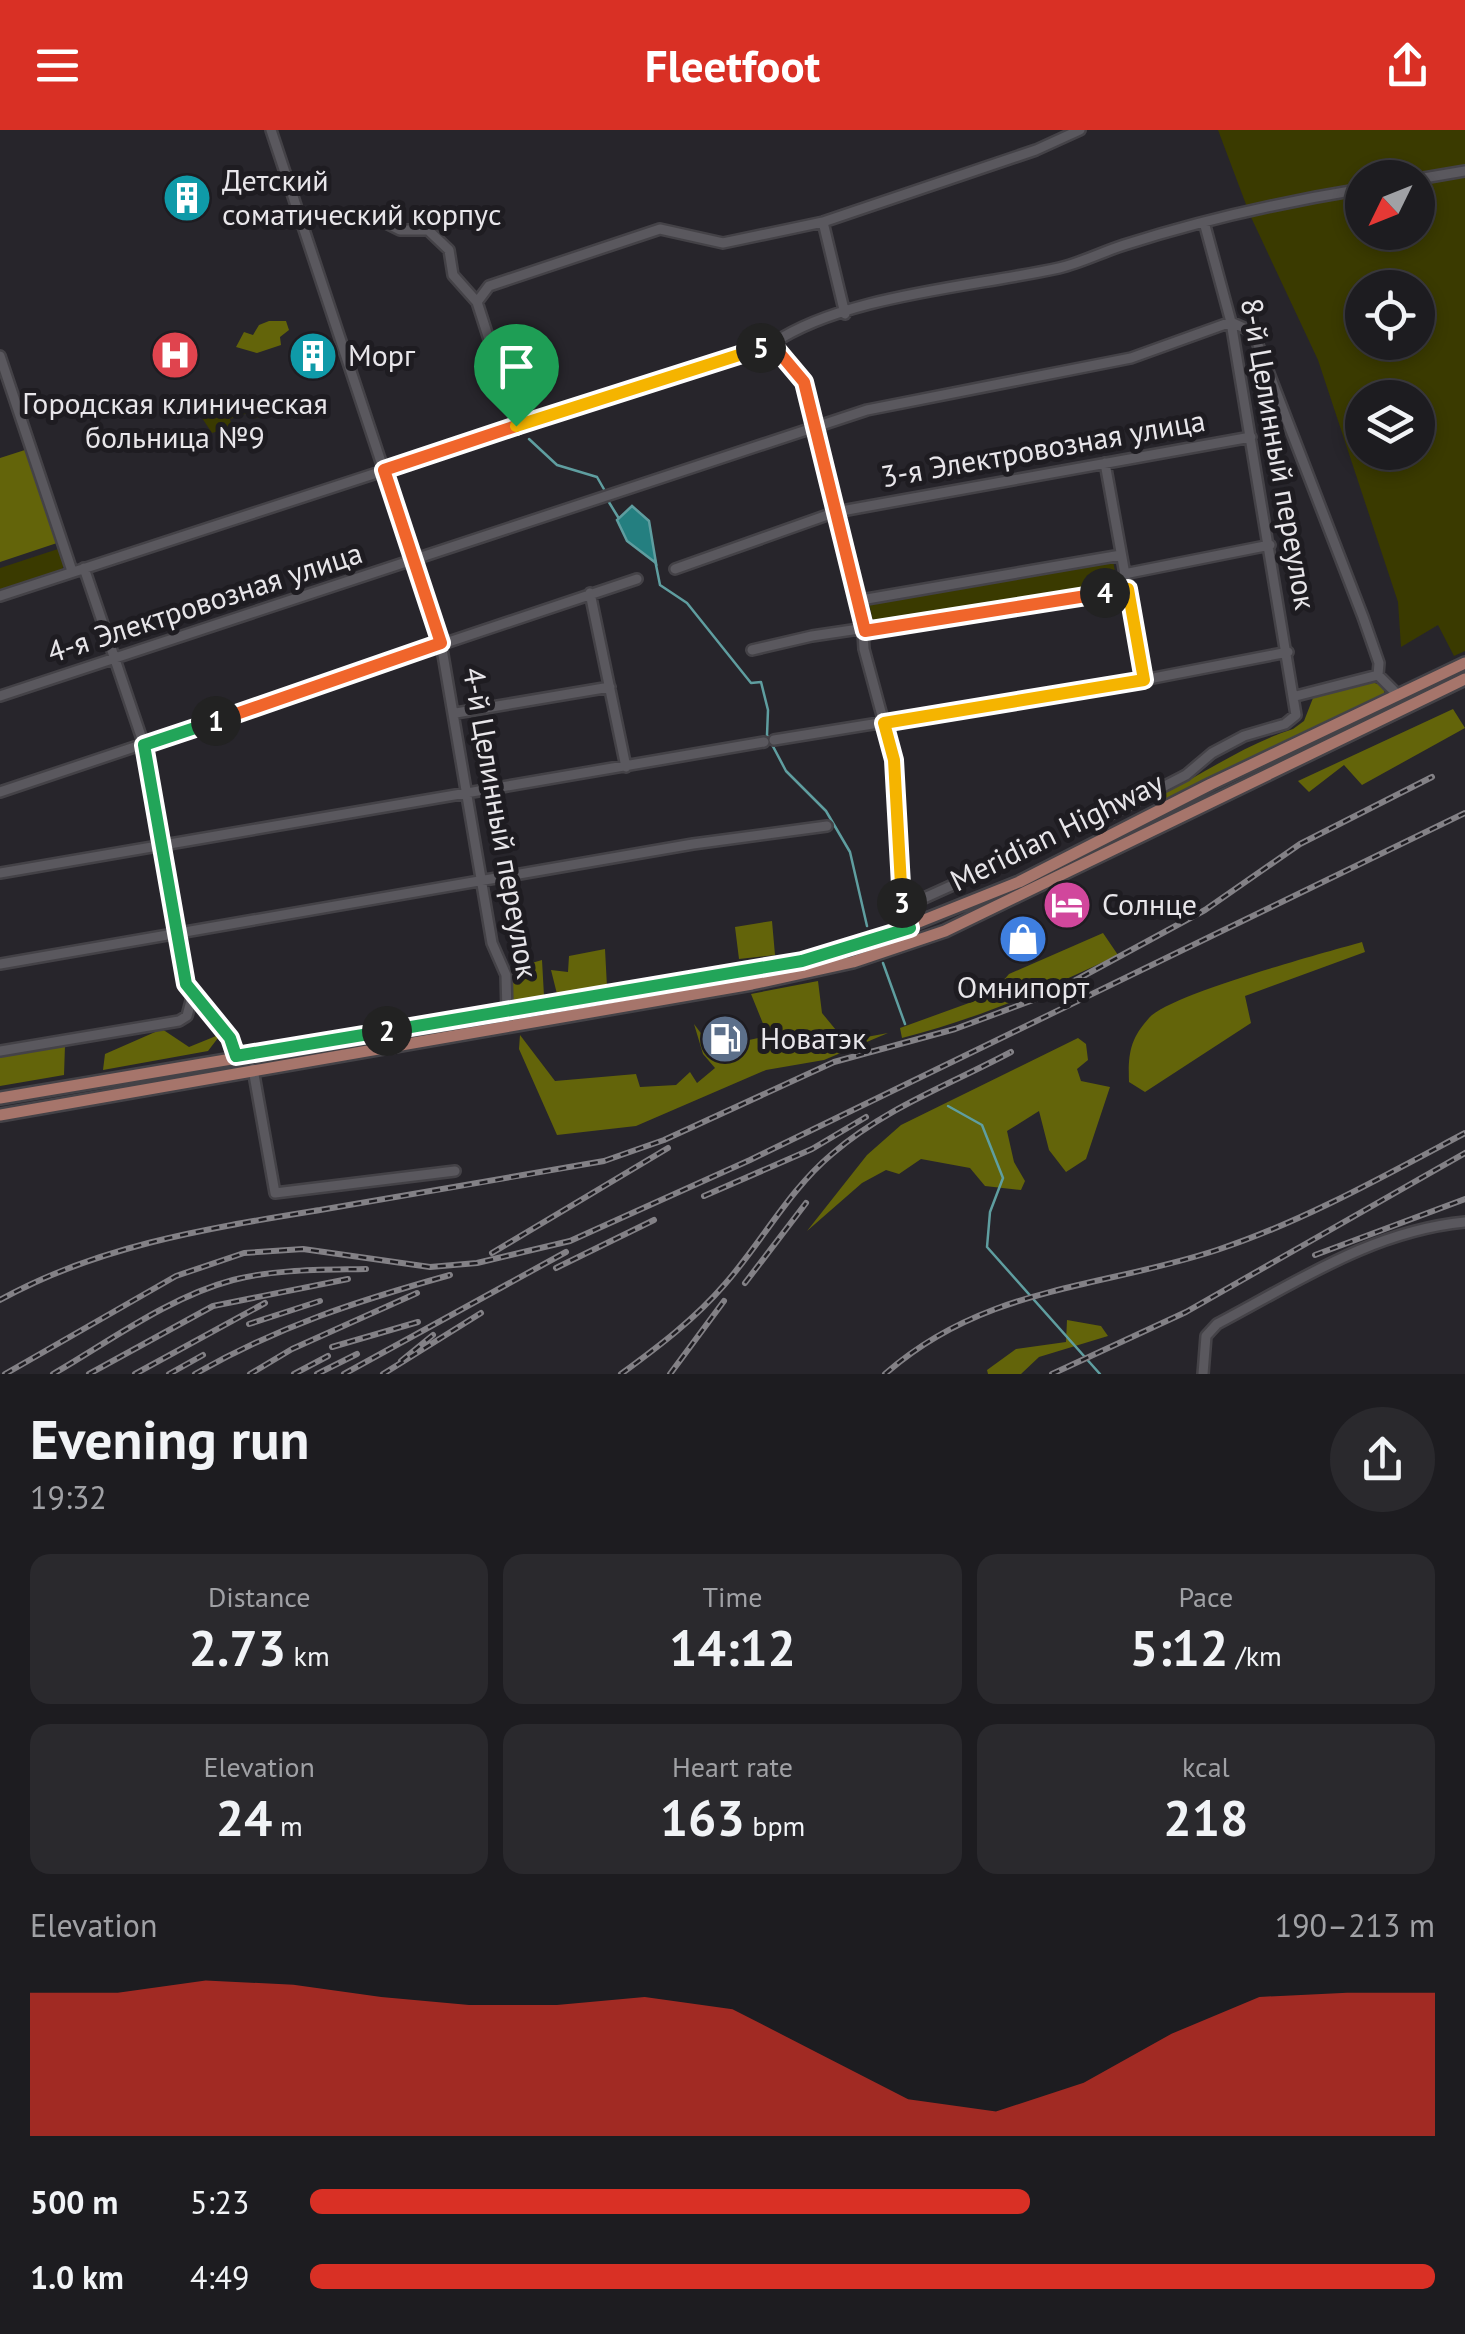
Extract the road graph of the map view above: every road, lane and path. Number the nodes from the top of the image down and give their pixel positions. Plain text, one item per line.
1 (271, 130) edge
2 (1080, 130) edge
3 (1465, 171) edge
4 (1435, 177) edge
5 (1345, 193) edge
6 (824, 222) junction
7 (1204, 222) junction
8 (386, 223) dead end
9 (477, 302) junction
10 (845, 314) junction
11 (1231, 322) junction
12 (772, 344) junction
13 (0, 356) edge
14 (516, 426) junction
15 (817, 426) junction
16 (1251, 437) junction
17 (1105, 463) junction
18 (384, 470) junction
19 (836, 512) junction
20 (1270, 546) junction
21 (1121, 554) junction
22 (414, 561) junction
23 (84, 568) junction
24 (675, 569) dead end
25 (72, 572) junction
26 (1124, 574) junction
27 (637, 580) dead end
28 (1128, 589) junction
29 (590, 593) junction
30 (0, 596) edge
31 (861, 600) junction
32 (865, 631) junction
33 (441, 643) junction
34 (752, 650) dead end
35 (1288, 652) junction
36 (116, 658) junction
37 (1465, 663) edge
38 (1378, 676) junction
39 (1144, 680) junction
40 (1465, 680) edge
41 (610, 687) junction
42 (1398, 695) junction
43 (0, 696) edge
44 (1296, 696) junction
45 (1404, 708) junction
46 (456, 713) junction
47 (884, 723) junction
48 (144, 745) junction
49 (626, 767) junction
50 (0, 792) edge
51 (466, 792) junction
52 (1102, 819) dead end
53 (827, 826) dead end
54 (163, 846) junction
55 (1019, 855) dead end
56 (0, 873) edge
57 (481, 884) junction
58 (902, 908) junction
59 (910, 928) junction
60 (177, 933) junction
61 (915, 942) junction
62 (0, 964) edge
63 (193, 993) junction
64 (507, 1012) junction
65 (0, 1052) edge
66 (236, 1056) junction
67 (253, 1069) junction
68 (0, 1098) edge
69 (0, 1115) edge
70 (455, 1171) dead end
71 (1465, 1222) edge
72 (1203, 1374) edge

1 - 18 street, 4-й Целинный переулок
2 - 6 street
3 - 4 street
5 - 7 street
6 - 9 street
6 - 10 street
7 - 10 street
7 - 11 street, 8-й Целинный переулок
8 - 9 street
9 - 14 street
10 - 12 street
11 - 15 street, 4-я Электровозная улица
11 - 16 street, 8-й Целинный переулок
11 - 38 street
12 - 14 street
12 - 15 street
13 - 25 street
14 - 18 street
15 - 19 street
15 - 22 street, 4-я Электровозная улица
16 - 17 street, 3-я Электровозная улица
16 - 20 street, 8-й Целинный переулок
17 - 19 street, 3-я Электровозная улица
17 - 21 street
18 - 22 street, 4-й Целинный переулок
18 - 23 street
19 - 24 street, 3-я Электровозная улица
19 - 31 street
20 - 26 street
20 - 35 street, 8-й Целинный переулок
21 - 26 street
21 - 31 street
22 - 33 street, 4-й Целинный переулок
22 - 36 street, 4-я Электровозная улица
23 - 25 street
23 - 36 street
25 - 30 street
26 - 28 street
27 - 29 street
28 - 32 street
28 - 39 street
29 - 33 street
29 - 41 street
31 - 32 street
32 - 34 street
32 - 47 street
33 - 46 street, 4-й Целинный переулок
33 - 48 street
35 - 39 street
35 - 44 street, 8-й Целинный переулок
36 - 43 street, 4-я Электровозная улица
36 - 48 street
37 - 42 main road, Meridian Highway
38 - 42 street
38 - 44 street
39 - 47 street
40 - 45 main road, Meridian Highway
41 - 46 street
41 - 49 street
42 - 45 main road
42 - 59 main road, Meridian Highway
44 - 52 street
45 - 61 main road, Meridian Highway
46 - 51 street, 4-й Целинный переулок
47 - 49 street
47 - 58 street
48 - 50 street
48 - 54 street
49 - 51 street
51 - 54 street
51 - 57 street, 4-й Целинный переулок
53 - 57 street
54 - 56 street
54 - 60 street
55 - 58 street
57 - 60 street
57 - 64 street, 4-й Целинный переулок
58 - 59 street
59 - 61 main road
59 - 64 main road, Meridian Highway
60 - 62 street
60 - 63 street
61 - 67 main road, Meridian Highway
63 - 65 street
63 - 66 street
64 - 66 main road, Meridian Highway
66 - 68 main road, Meridian Highway
67 - 69 main road, Meridian Highway
67 - 70 street
71 - 72 street

